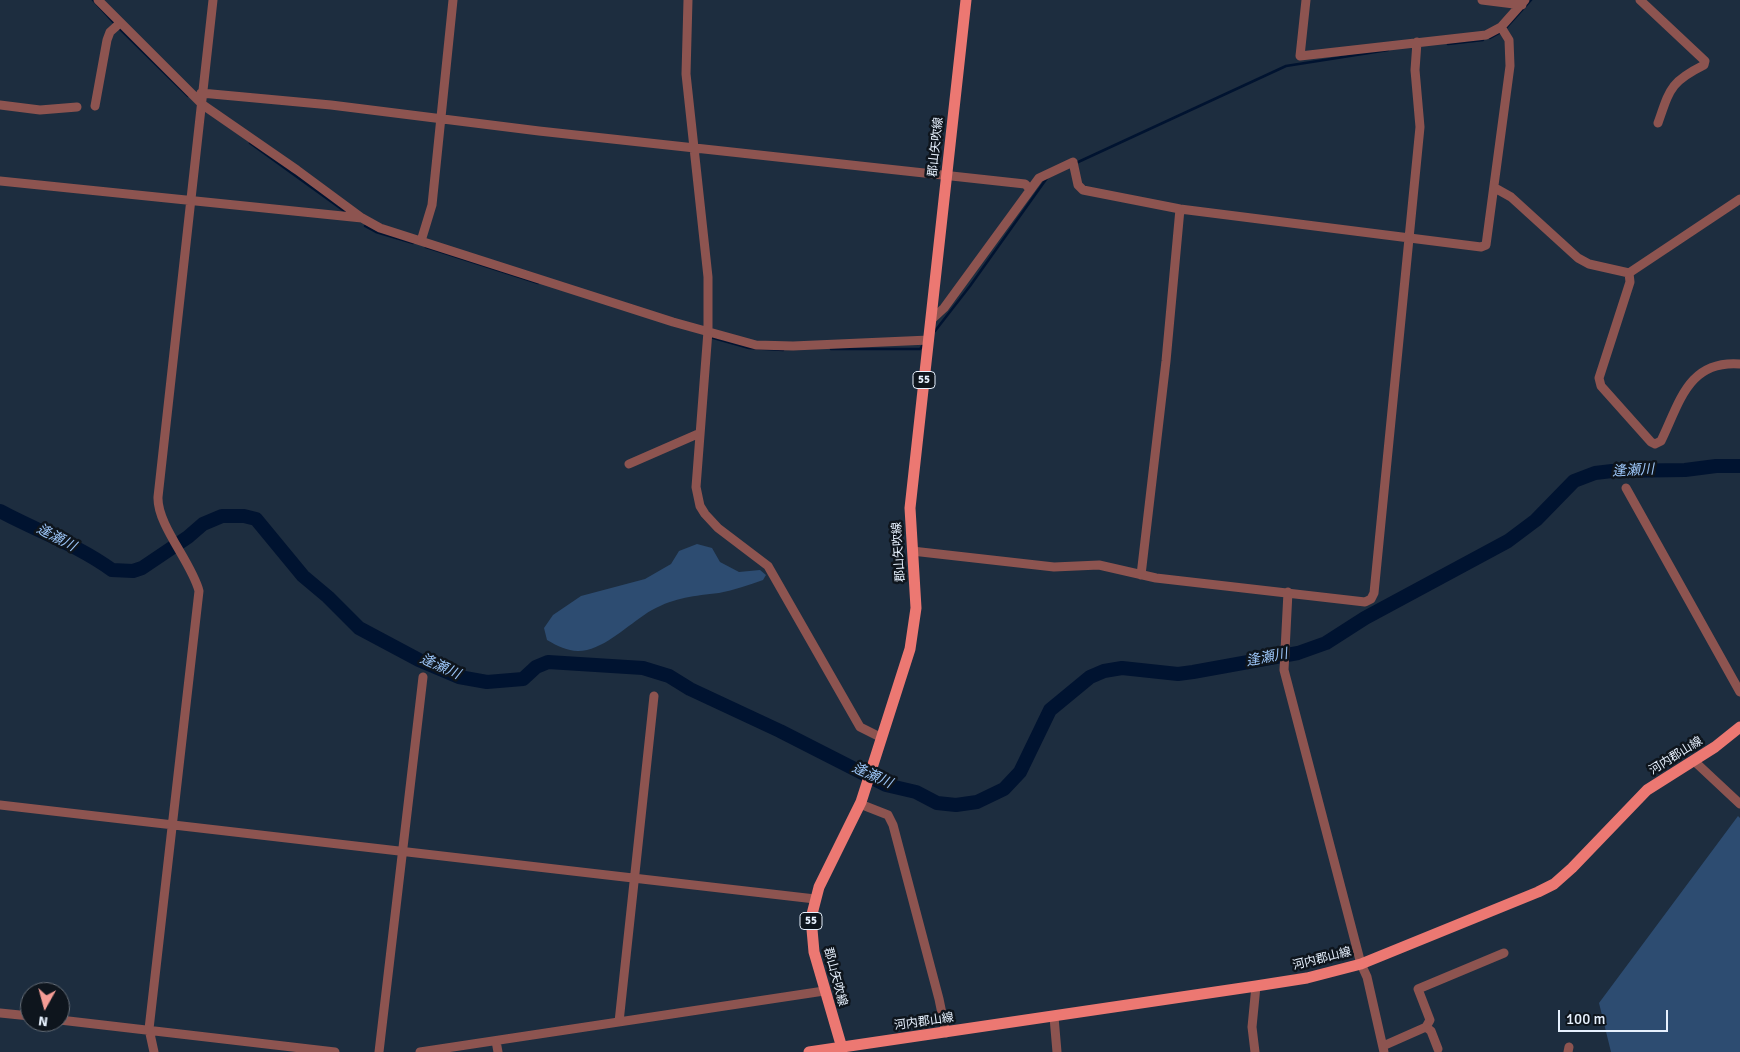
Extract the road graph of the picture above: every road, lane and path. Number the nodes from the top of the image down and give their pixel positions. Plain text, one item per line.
1 (98, 0) edge
2 (213, 0) edge
3 (453, 0) edge
4 (688, 0) edge
5 (966, 0) edge
6 (1306, 0) edge
7 (1482, 0) edge
8 (1640, 0) edge
9 (1524, 2) edge
10 (120, 23) junction
11 (1501, 27) junction
12 (1417, 42) junction
13 (201, 98) junction
14 (0, 105) edge
15 (95, 106) dead end
16 (77, 107) dead end
17 (440, 117) junction
18 (1658, 123) dead end
19 (694, 148) junction
20 (946, 175) junction
21 (0, 181) edge
22 (1495, 188) junction
23 (1030, 189) junction
24 (1740, 200) edge
25 (191, 201) junction
26 (1180, 209) junction
27 (362, 218) junction
28 (1410, 239) junction
29 (420, 241) junction
30 (1629, 273) junction
31 (931, 320) junction
32 (708, 331) junction
33 (929, 340) junction
34 (1740, 364) edge
35 (700, 433) junction
36 (629, 464) dead end
37 (1626, 488) dead end
38 (912, 551) junction
39 (1141, 575) junction
40 (1288, 592) junction
41 (423, 676) dead end
42 (1740, 692) edge
43 (654, 696) dead end
44 (1740, 728) edge
45 (882, 738) junction
46 (1694, 760) junction
47 (860, 803) junction
48 (1740, 804) edge
49 (0, 805) edge
50 (173, 824) junction
51 (403, 852) junction
52 (634, 878) junction
53 (815, 899) junction
54 (1504, 953) dead end
55 (1361, 964) junction
56 (1256, 986) junction
57 (824, 991) junction
58 (0, 1013) edge
59 (20, 1015) edge
60 (1054, 1017) junction
61 (70, 1021) edge
62 (618, 1022) junction
63 (1426, 1027) junction
64 (149, 1029) junction
65 (946, 1033) junction
66 (496, 1041) junction
67 (1384, 1049) edge
68 (1438, 1049) dead end
69 (450, 1050) edge
70 (842, 1050) edge
71 (154, 1052) edge
72 (335, 1052) edge
73 (380, 1052) edge
74 (420, 1052) edge
75 (498, 1052) edge
76 (809, 1052) edge
77 (1057, 1052) edge
78 (1255, 1052) edge

1 - 10 street
2 - 13 street
3 - 17 street
4 - 19 street
5 - 20 main road, 郡山矢吹線 / 55
6 - 12 street
7 - 9 street
8 - 18 street
9 - 11 street
10 - 13 street
10 - 15 street
11 - 12 street
11 - 22 street
12 - 28 street
13 - 17 street
13 - 25 street
13 - 27 street
14 - 16 street
17 - 19 street
17 - 29 street
19 - 20 street
19 - 32 street
20 - 23 street
20 - 31 main road, 郡山矢吹線 / 55
21 - 25 street
22 - 28 street
22 - 30 street
23 - 26 street
23 - 31 street
24 - 30 street
25 - 27 street
25 - 50 street
26 - 28 street
26 - 39 street
27 - 29 street
28 - 40 street
29 - 32 street
30 - 34 street
31 - 33 main road, 郡山矢吹線 / 55
32 - 33 street
32 - 35 street
33 - 38 main road, 郡山矢吹線 / 55
35 - 36 street
35 - 45 street
37 - 42 street
38 - 39 street
38 - 45 main road, 郡山矢吹線 / 55
39 - 40 street
40 - 55 street
41 - 51 street
43 - 52 street
44 - 46 main road, 河内郡山線
45 - 47 main road, 郡山矢吹線 / 55
46 - 48 street
46 - 55 main road, 河内郡山線
47 - 53 main road, 郡山矢吹線 / 55
47 - 65 street
49 - 50 street
50 - 51 street
50 - 64 street
51 - 52 street
51 - 73 street
52 - 53 street
52 - 62 street
53 - 57 main road, 郡山矢吹線 / 55
54 - 63 street
55 - 56 main road, 河内郡山線
55 - 67 street
56 - 60 main road, 河内郡山線
56 - 78 street
57 - 62 street
57 - 70 main road, 郡山矢吹線 / 55
58 - 59 street
60 - 65 main road, 河内郡山線
60 - 77 street
61 - 64 street
62 - 66 street
63 - 67 street
63 - 68 street
64 - 71 street
64 - 72 street
65 - 70 main road, 河内郡山線
66 - 69 street
66 - 75 street
69 - 74 street
70 - 76 main road

